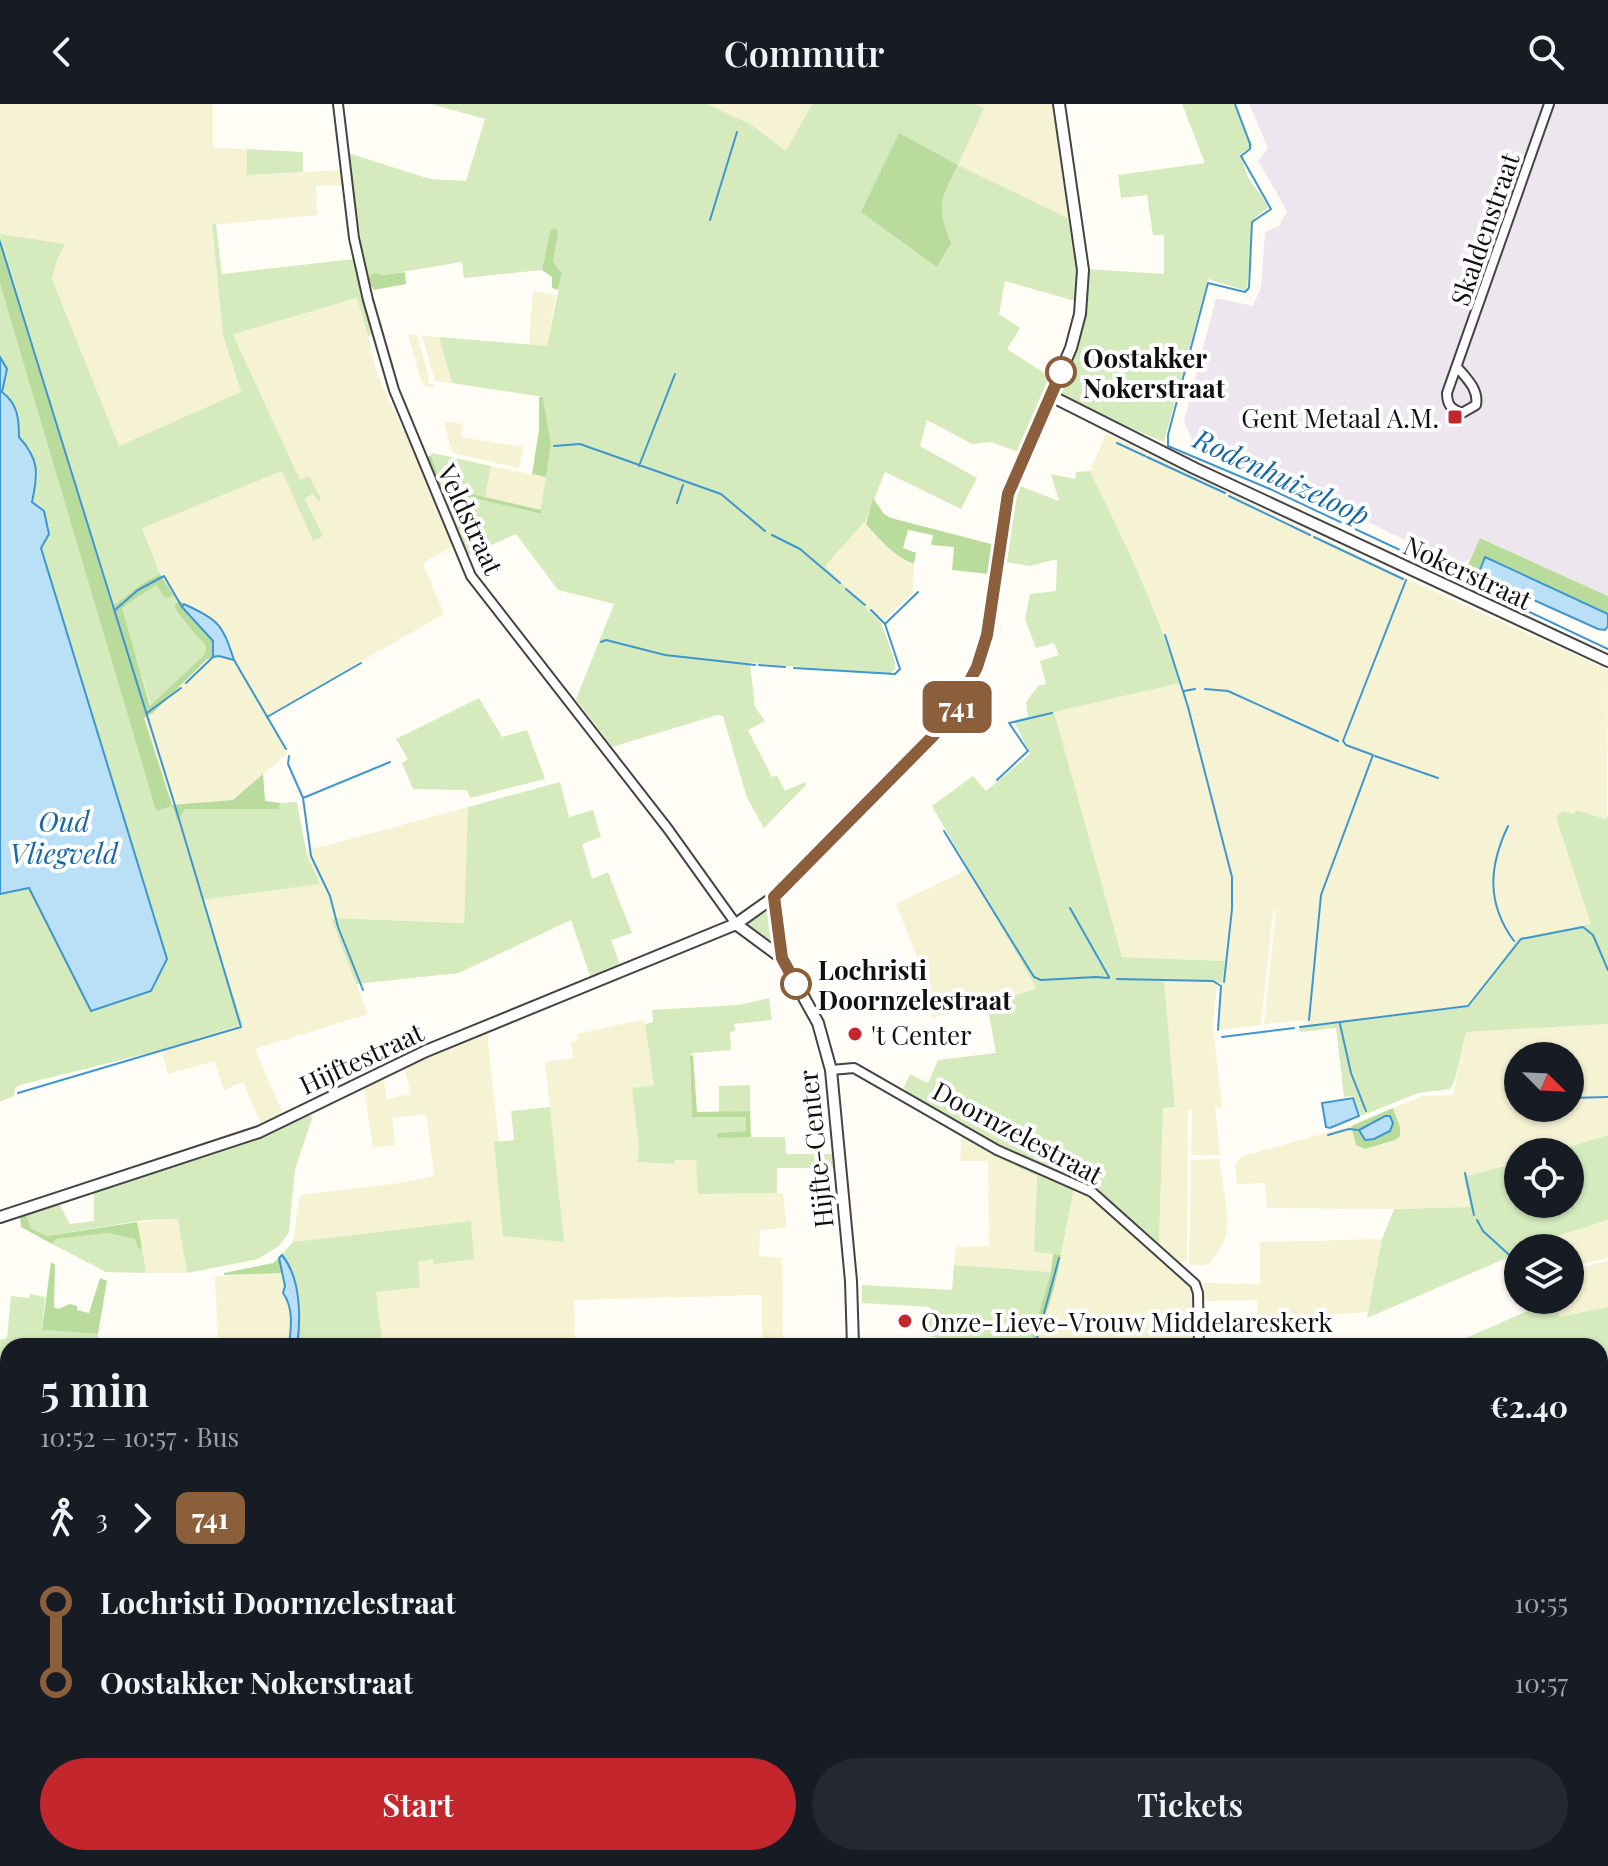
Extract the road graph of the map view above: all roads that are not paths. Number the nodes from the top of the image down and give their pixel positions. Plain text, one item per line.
1 (338, 104) edge
2 (1059, 104) edge
3 (1549, 104) edge
4 (1457, 367) junction
5 (1051, 396) junction
6 (1608, 661) edge
7 (774, 897) junction
8 (736, 924) junction
9 (782, 958) junction
10 (831, 1070) junction
11 (0, 1217) edge
12 (853, 1338) edge
13 (1199, 1338) edge

1 - 8 street, Veldstraat
2 - 5 street, Hijftestraat
3 - 4 street, Skaldenstraat
4 - 4 street, Skaldenstraat
5 - 6 street, Nokerstraat
5 - 7 street, Hijftestraat
7 - 8 street, Hijftestraat
7 - 9 street, Hijfte-Center
8 - 9 street, Hijfte-Center
8 - 11 street, Hijftestraat
9 - 10 street, Hijfte-Center
10 - 12 street, Hijfte-Center
10 - 13 street, Doornzelestraat

